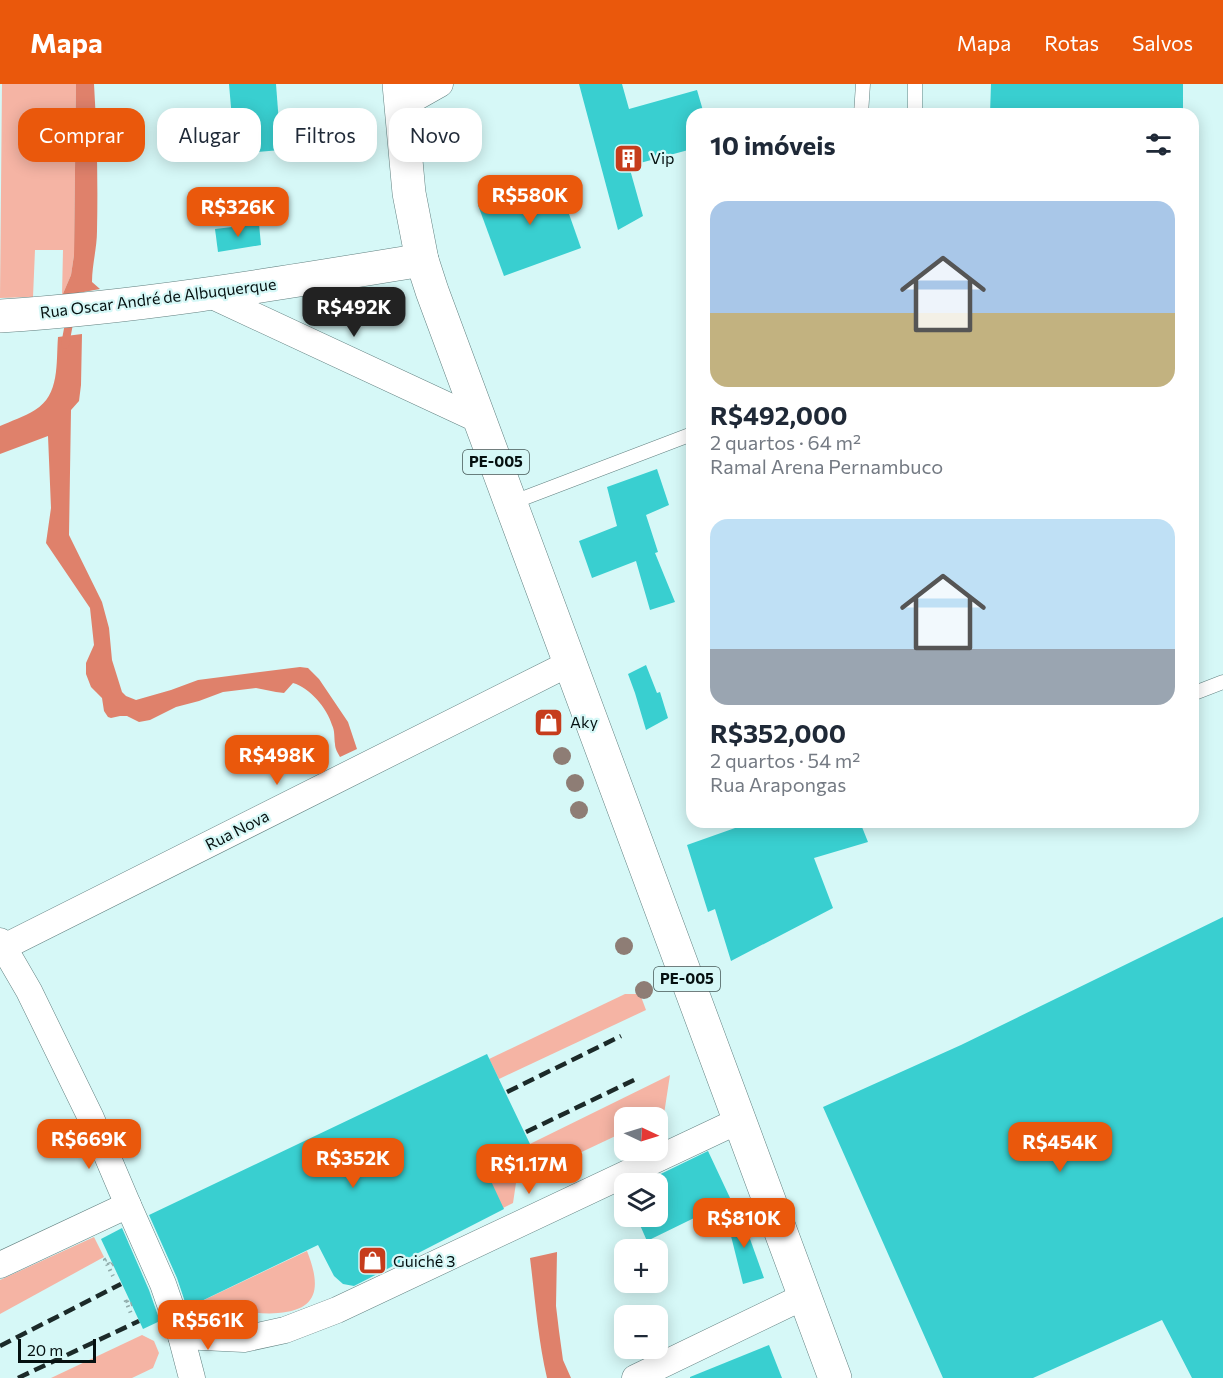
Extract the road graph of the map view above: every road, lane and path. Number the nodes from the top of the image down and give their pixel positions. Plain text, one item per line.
1 (440, 84) edge
2 (863, 84) edge
3 (915, 84) edge
4 (400, 95) edge
5 (861, 108) edge
6 (915, 108) edge
7 (422, 260) junction
8 (208, 294) junction
9 (0, 316) edge
10 (481, 421) junction
11 (686, 436) edge
12 (511, 503) junction
13 (570, 663) junction
14 (1223, 682) edge
15 (1199, 691) edge
16 (1, 946) edge
17 (740, 1120) junction
18 (128, 1205) junction
19 (113, 1264) dead end
20 (0, 1265) edge
21 (113, 1276) dead end
22 (805, 1296) junction
23 (132, 1304) dead end
24 (132, 1316) dead end
25 (181, 1336) junction
26 (192, 1378) edge
27 (635, 1378) edge
28 (835, 1378) edge

1 - 4 street
2 - 5 lane
3 - 6 lane
4 - 7 main road, PE-005
7 - 8 main road, Rua Oscar André de Albuquerque
7 - 10 main road, PE-005
8 - 9 main road, Rua Oscar André de Albuquerque
8 - 10 street
10 - 12 main road, PE-005
11 - 12 lane
12 - 13 main road, PE-005
13 - 16 street, Rua Nova
13 - 17 main road, PE-005
14 - 15 lane
16 - 18 street
17 - 22 main road, PE-005
17 - 25 street
18 - 20 street
18 - 25 street
19 - 21 path
22 - 27 street
22 - 28 main road, PE-005
23 - 24 path
25 - 26 street

